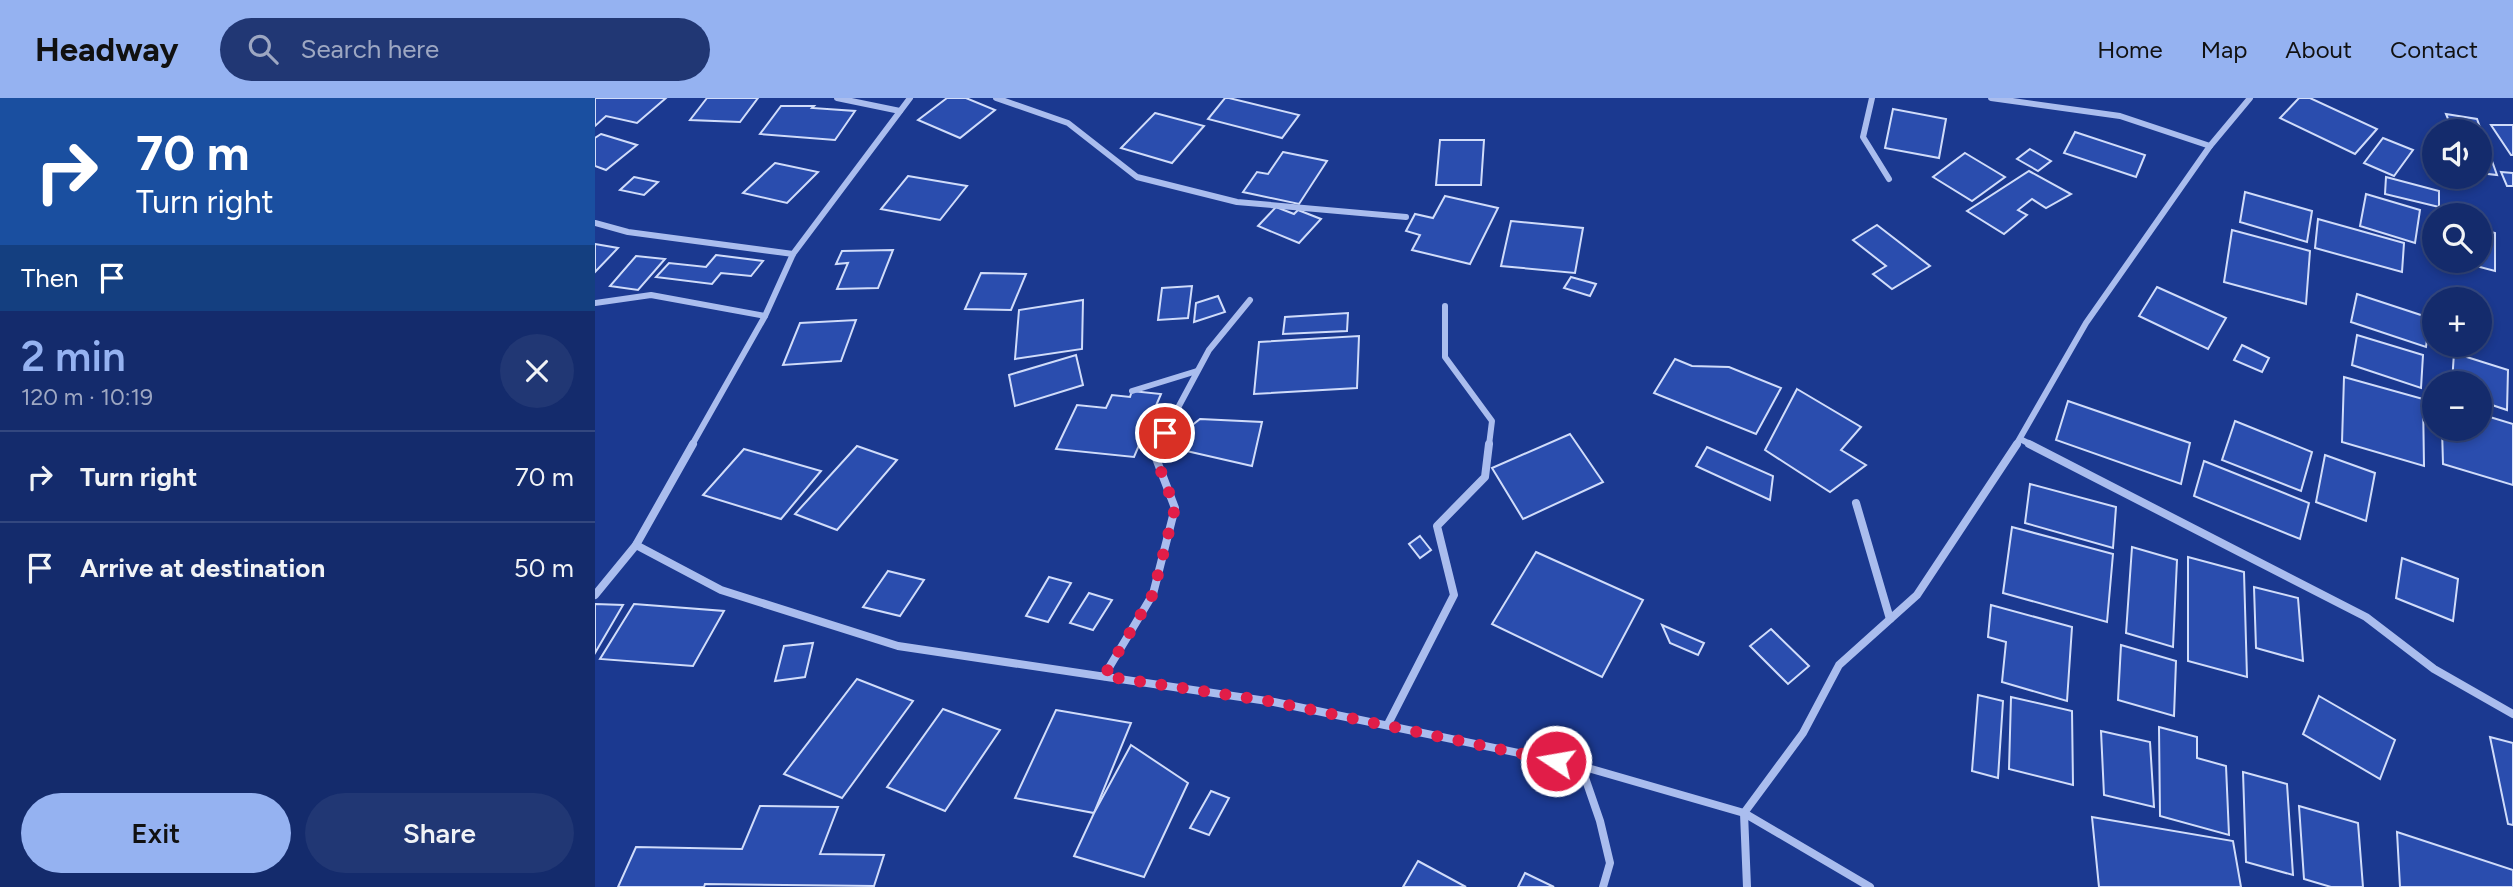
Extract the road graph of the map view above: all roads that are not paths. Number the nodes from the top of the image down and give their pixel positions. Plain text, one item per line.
1 (837, 98) edge
2 (910, 98) edge
3 (996, 98) edge
4 (1872, 98) edge
5 (1991, 98) edge
6 (2250, 98) edge
7 (900, 111) junction
8 (2210, 146) junction
9 (1888, 179) dead end
10 (1406, 217) dead end
11 (595, 223) edge
12 (793, 254) junction
13 (1250, 300) dead end
14 (595, 303) edge
15 (1445, 306) dead end
16 (765, 316) junction
17 (1197, 371) junction
18 (1132, 391) dead end
19 (2020, 439) junction
20 (1856, 503) dead end
21 (636, 545) junction
22 (595, 595) edge
23 (1891, 619) junction
24 (1104, 676) junction
25 (2513, 714) edge
26 (1388, 724) junction
27 (1581, 766) junction
28 (1744, 813) junction
29 (1603, 887) edge
30 (1747, 887) edge
31 (1870, 887) edge

1 - 7 street
2 - 7 street
3 - 10 street
4 - 9 street
5 - 8 street
6 - 8 street
7 - 12 street
8 - 19 street
11 - 12 street
12 - 16 street
13 - 17 street
14 - 16 street
15 - 26 street
16 - 21 street
17 - 18 street
17 - 24 street
19 - 23 street
19 - 25 street
20 - 23 street
21 - 22 street
21 - 24 street
23 - 28 street
24 - 26 street
26 - 27 street
27 - 28 street
27 - 29 street
28 - 30 street
28 - 31 street

